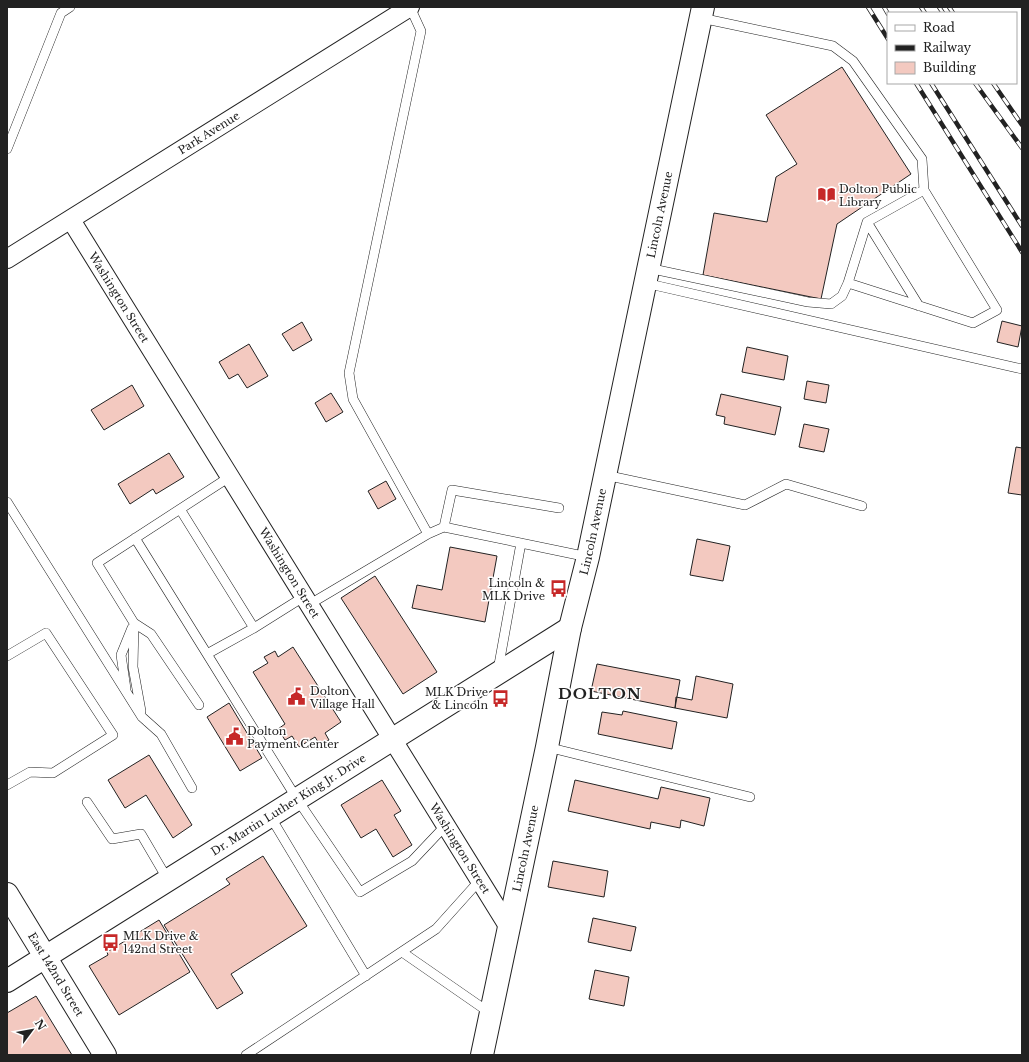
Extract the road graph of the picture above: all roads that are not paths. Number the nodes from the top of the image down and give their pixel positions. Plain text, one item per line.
1 (70, 7) edge
2 (404, 9) edge
3 (702, 12) edge
4 (7, 149) edge
5 (924, 190) junction
6 (71, 220) junction
7 (867, 222) junction
8 (7, 259) edge
9 (647, 276) junction
10 (848, 283) junction
11 (918, 306) junction
12 (1022, 369) edge
13 (605, 475) junction
14 (231, 476) junction
15 (7, 502) edge
16 (862, 506) dead end
17 (559, 508) dead end
18 (180, 509) junction
19 (444, 527) junction
20 (428, 534) junction
21 (134, 538) junction
22 (521, 543) junction
23 (588, 557) junction
24 (307, 600) junction
25 (134, 623) junction
26 (254, 628) junction
27 (570, 628) junction
28 (207, 654) junction
29 (7, 656) edge
30 (498, 673) junction
31 (126, 693) junction
32 (198, 705) dead end
33 (142, 717) junction
34 (394, 738) junction
35 (547, 747) junction
36 (7, 785) edge
37 (192, 788) dead end
38 (750, 797) dead end
39 (297, 799) junction
40 (87, 802) dead end
41 (270, 816) junction
42 (446, 825) junction
43 (168, 880) junction
44 (480, 880) junction
45 (7, 894) edge
46 (508, 926) junction
47 (402, 952) junction
48 (45, 957) junction
49 (366, 976) junction
50 (7, 981) edge
51 (490, 1013) junction
52 (105, 1055) edge
53 (246, 1055) edge
54 (482, 1055) edge

1 - 4 lane
2 - 6 street, Park Avenue
2 - 20 lane
3 - 5 lane
3 - 9 street, Lincoln Avenue
5 - 7 lane
5 - 11 lane
6 - 8 street, Park Avenue
6 - 14 street, Washington Street
7 - 10 lane
7 - 11 lane
9 - 10 lane
9 - 12 lane
9 - 13 street, Lincoln Avenue
10 - 11 lane
13 - 16 lane
13 - 23 street, Lincoln Avenue
14 - 18 lane
14 - 24 street, Washington Street
15 - 31 lane
17 - 19 lane
18 - 21 lane
18 - 26 lane
19 - 20 lane
19 - 22 lane
20 - 24 lane
21 - 25 lane
21 - 28 lane
22 - 23 lane
22 - 30 lane
23 - 27 street, Lincoln Avenue
24 - 26 lane
24 - 34 street, Washington Street
25 - 31 lane
25 - 32 lane
25 - 33 lane
26 - 28 lane
27 - 30 street, Dr. Martin Luther King Jr. Drive
27 - 35 street, Lincoln Avenue
28 - 39 lane
29 - 36 lane
30 - 34 street, Dr. Martin Luther King Jr. Drive
31 - 33 lane
33 - 37 lane
34 - 39 street, Dr. Martin Luther King Jr. Drive
34 - 42 street, Washington Street
35 - 38 lane
35 - 46 street, Lincoln Avenue
39 - 41 street, Dr. Martin Luther King Jr. Drive
39 - 42 lane
40 - 43 lane
41 - 43 street, Dr. Martin Luther King Jr. Drive
41 - 49 lane
42 - 44 street, Washington Street
43 - 48 street, Dr. Martin Luther King Jr. Drive
44 - 46 street, Washington Street
44 - 47 lane
45 - 48 street, East 142nd Street
46 - 51 street, Lincoln Avenue
47 - 49 lane
47 - 51 lane
48 - 50 street, Dr. Martin Luther King Jr. Drive
48 - 52 street, East 142nd Street
49 - 53 lane
51 - 54 street, Lincoln Avenue

